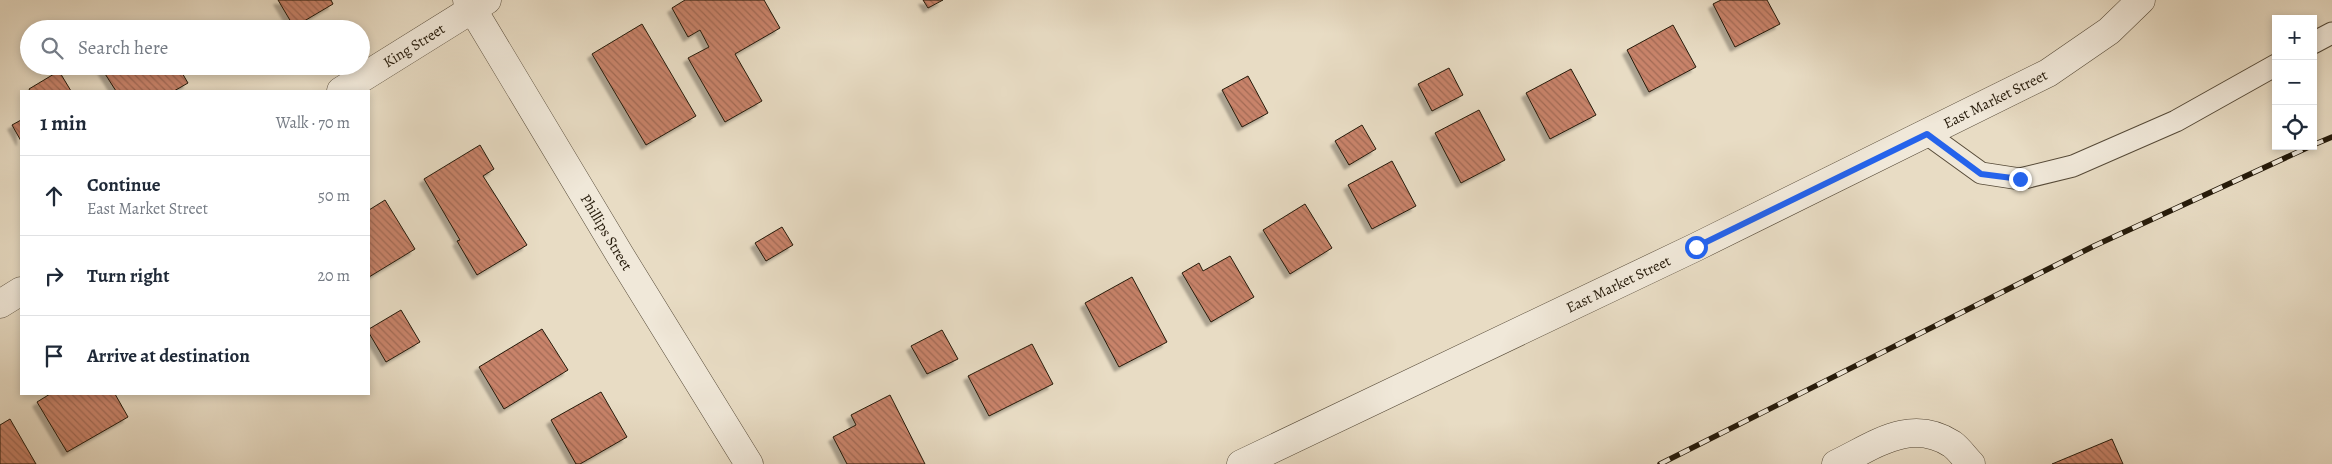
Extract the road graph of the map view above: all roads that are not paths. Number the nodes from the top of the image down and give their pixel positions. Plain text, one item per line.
1 (2141, 0) edge
2 (475, 3) edge
3 (2332, 33) edge
4 (2317, 41) edge
5 (2272, 67) edge
6 (370, 71) edge
7 (365, 75) edge
8 (342, 90) edge
9 (1927, 134) junction
10 (20, 292) edge
11 (0, 304) edge
12 (749, 464) edge
13 (1241, 464) edge
14 (1836, 464) edge
15 (1971, 464) edge

1 - 9 street, East Market Street
2 - 6 street, King Street
2 - 12 street, Phillips Street
3 - 4 lane
5 - 9 lane
7 - 8 street, King Street
9 - 13 street, East Market Street
10 - 11 street
14 - 15 street

